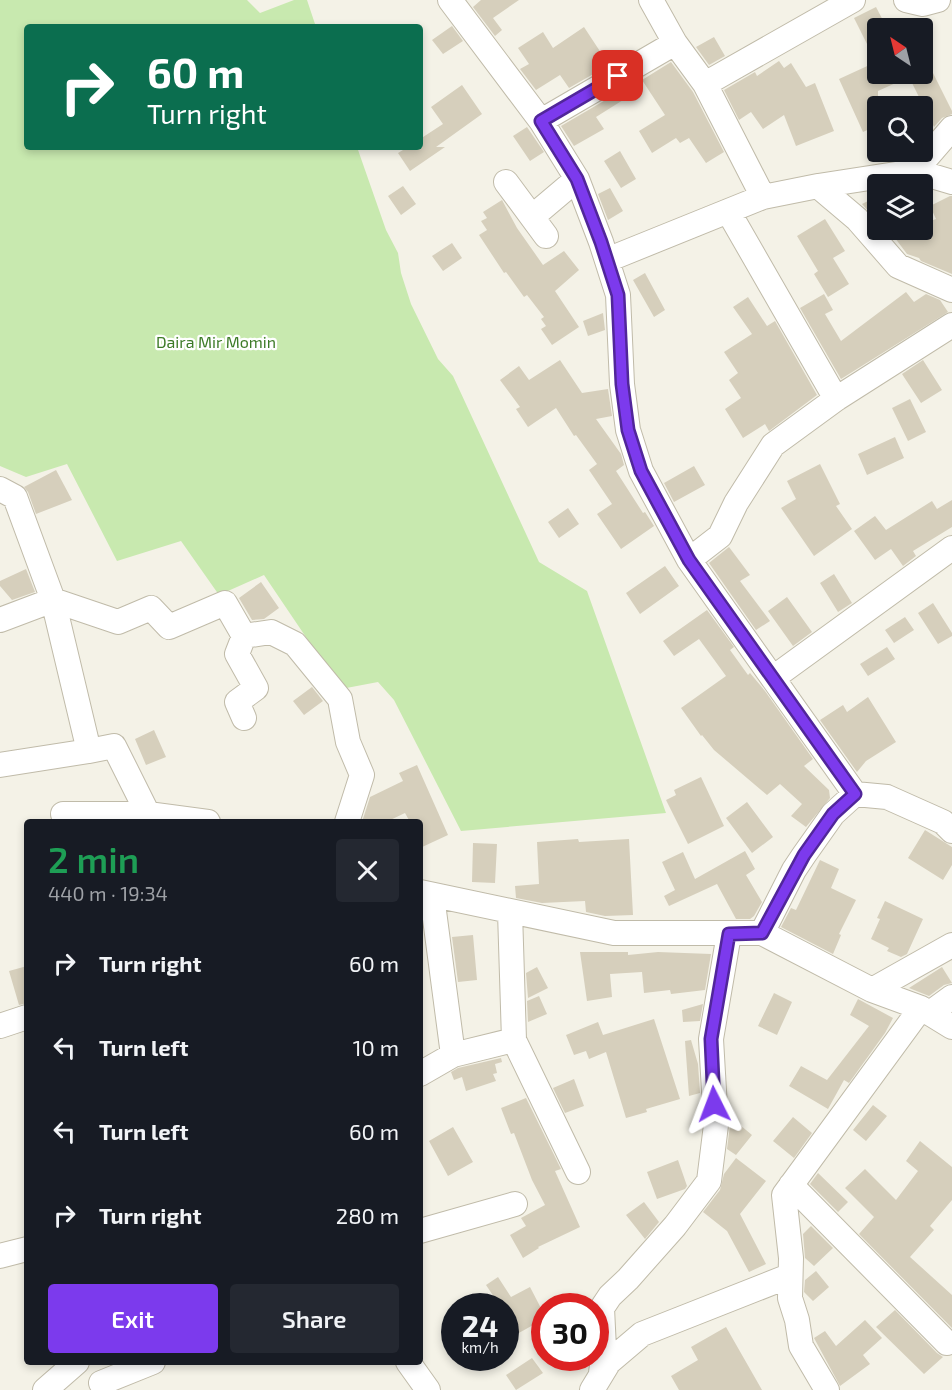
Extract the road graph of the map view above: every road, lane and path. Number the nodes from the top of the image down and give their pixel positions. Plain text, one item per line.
1 (450, 0) edge
2 (651, 0) edge
3 (853, 0) edge
4 (906, 0) edge
5 (938, 0) edge
6 (946, 0) edge
7 (952, 11) edge
8 (675, 43) junction
9 (705, 84) junction
10 (541, 121) junction
11 (952, 129) edge
12 (915, 171) junction
13 (577, 179) junction
14 (952, 182) edge
15 (506, 183) dead end
16 (818, 186) junction
17 (763, 196) junction
18 (728, 211) junction
19 (531, 217) junction
20 (546, 236) dead end
21 (607, 261) junction
22 (952, 290) edge
23 (952, 325) edge
24 (836, 399) junction
25 (0, 489) edge
26 (952, 548) edge
27 (689, 560) junction
28 (53, 600) junction
29 (0, 620) edge
30 (244, 636) junction
31 (774, 678) junction
32 (244, 718) dead end
33 (88, 751) junction
34 (0, 765) edge
35 (855, 794) junction
36 (148, 813) junction
37 (63, 814) dead end
38 (188, 819) edge
39 (348, 819) edge
40 (949, 824) edge
41 (426, 894) edge
42 (510, 912) junction
43 (762, 933) junction
44 (729, 934) junction
45 (952, 945) edge
46 (872, 990) junction
47 (952, 996) edge
48 (925, 1011) junction
49 (24, 1018) edge
50 (0, 1026) edge
51 (952, 1027) edge
52 (514, 1040) junction
53 (453, 1055) junction
54 (423, 1072) edge
55 (578, 1172) dead end
56 (791, 1185) junction
57 (515, 1204) dead end
58 (423, 1230) edge
59 (24, 1250) edge
60 (0, 1256) edge
61 (789, 1276) junction
62 (947, 1343) dead end
63 (74, 1365) edge
64 (86, 1365) edge
65 (147, 1365) edge
66 (410, 1365) edge
67 (596, 1382) edge
68 (104, 1387) edge
69 (820, 1387) edge
70 (45, 1390) edge
71 (428, 1390) edge

1 - 10 street
2 - 8 street
3 - 9 street
4 - 5 street
6 - 7 street
8 - 9 street
8 - 10 street
9 - 17 street
10 - 13 street
11 - 12 street
12 - 14 street
12 - 16 street
13 - 19 street
13 - 21 street
15 - 19 street
16 - 17 street
16 - 22 street
17 - 18 street
18 - 21 street
18 - 24 street
19 - 20 street
21 - 27 street
23 - 24 street
24 - 27 street
25 - 28 street
26 - 31 street
27 - 31 street
28 - 29 street
28 - 30 street
28 - 33 street
30 - 32 street
30 - 39 street
31 - 35 street
33 - 34 street
33 - 36 street
35 - 40 street
35 - 43 street
36 - 37 street
36 - 38 street
41 - 42 street
41 - 53 street
42 - 44 street
42 - 52 street
43 - 44 street
43 - 46 street
44 - 67 street
45 - 46 street
46 - 48 street
47 - 48 street
48 - 51 street
48 - 56 street
49 - 50 street
52 - 53 street
52 - 55 street
53 - 54 street
56 - 61 street
56 - 62 street
57 - 58 street
59 - 60 street
61 - 67 street
61 - 69 street
63 - 70 street
64 - 68 street
65 - 68 street
66 - 71 street

